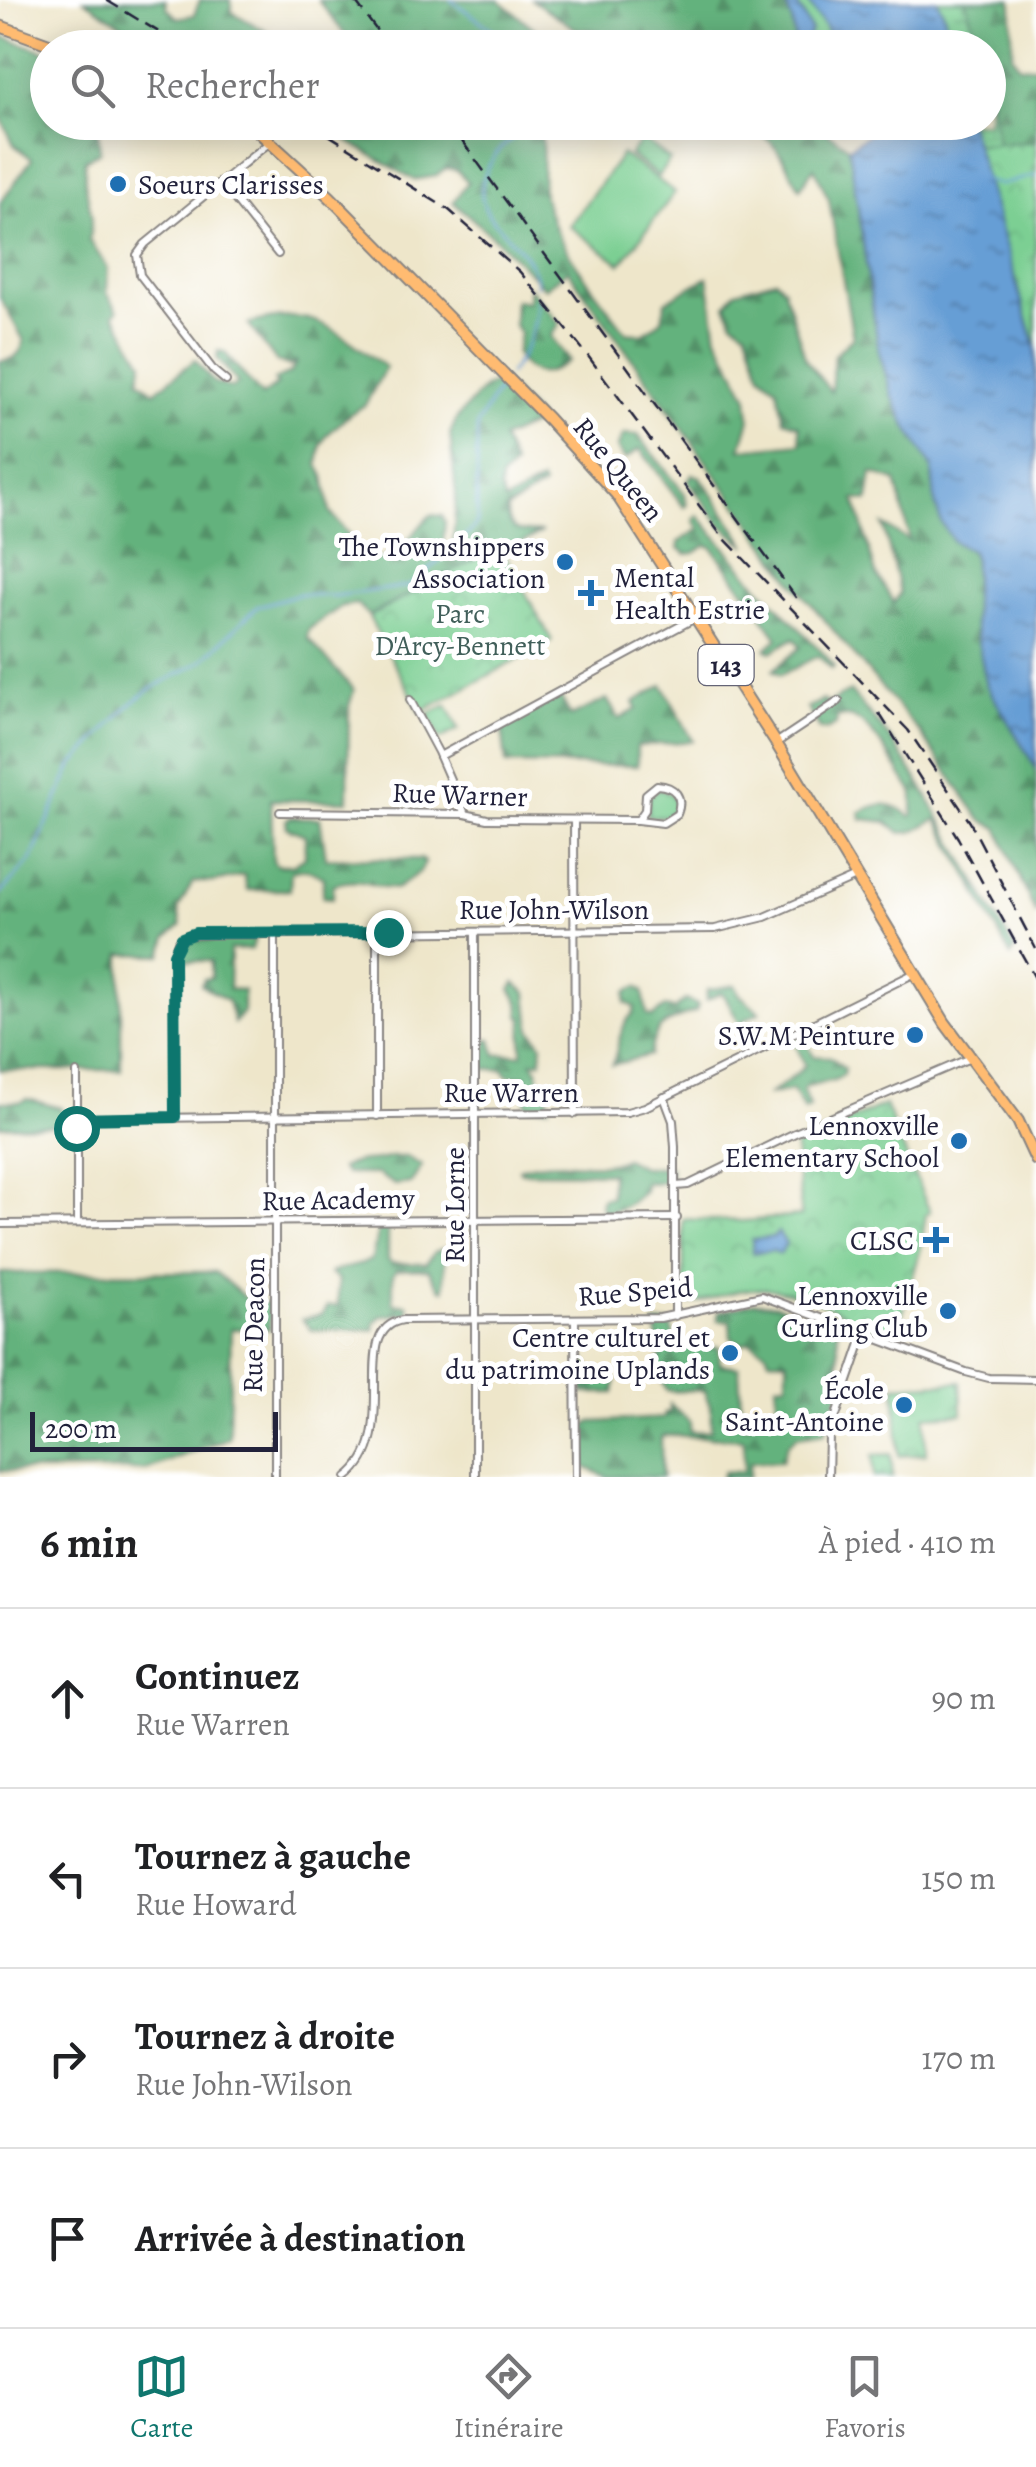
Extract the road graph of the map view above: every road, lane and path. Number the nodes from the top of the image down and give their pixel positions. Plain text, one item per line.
1 (0, 26) edge
2 (30, 37) edge
3 (271, 141) joint
4 (221, 182) junction
5 (278, 254) dead end
6 (226, 381) dead end
7 (696, 617) junction
8 (410, 700) dead end
9 (839, 701) dead end
10 (776, 743) junction
11 (440, 756) junction
12 (280, 812) dead end
13 (466, 814) junction
14 (574, 820) junction
15 (638, 820) junction
16 (856, 877) junction
17 (475, 932) junction
18 (575, 932) junction
19 (275, 933) junction
20 (377, 933) junction
21 (915, 974) junction
22 (970, 1058) junction
23 (77, 1072) dead end
24 (664, 1097) junction
25 (476, 1114) junction
26 (575, 1114) junction
27 (377, 1116) junction
28 (175, 1117) junction
29 (276, 1118) junction
30 (76, 1119) junction
31 (1036, 1160) edge
32 (676, 1186) junction
33 (677, 1218) junction
34 (477, 1220) junction
35 (276, 1222) junction
36 (78, 1223) junction
37 (0, 1224) edge
38 (675, 1316) junction
39 (476, 1319) junction
40 (575, 1320) junction
41 (865, 1332) junction
42 (1036, 1379) edge
43 (275, 1477) edge
44 (346, 1477) edge
45 (475, 1477) edge
46 (576, 1477) edge
47 (828, 1477) edge

1 - 2 main road
3 - 4 street
3 - 7 main road, Rue Queen / 143
4 - 5 street
4 - 6 street
7 - 10 main road, Rue Queen / 143
7 - 11 street
8 - 11 street
9 - 10 street
10 - 16 main road, Rue Queen / 143
11 - 13 street
12 - 13 street, Rue Warner
13 - 14 street, Rue Warner
14 - 15 street, Rue Warner
14 - 18 street
15 - 15 street, Rue Warner
16 - 18 street, Rue John-Wilson
16 - 21 main road, Rue Queen / 143
17 - 18 street, Rue John-Wilson
17 - 20 street, Rue John-Wilson
17 - 25 street, Rue Lorne
18 - 26 street
19 - 20 street, Rue John-Wilson
19 - 28 street, Rue John-Wilson
19 - 29 street, Rue Deacon
20 - 27 street
21 - 22 main road, Rue Queen / 143
21 - 24 street, Rue Warren
22 - 31 main road, Rue Queen / 143
22 - 32 street
23 - 30 street
24 - 26 street, Rue Warren
24 - 32 street
25 - 26 street, Rue Warren
25 - 27 street, Rue Warren
25 - 34 street, Rue Lorne
27 - 29 street, Rue Warren
28 - 29 street, Rue Warren
28 - 30 street, Rue Warren
29 - 35 street, Rue Deacon
30 - 36 street
32 - 33 street
33 - 34 street, Rue Academy
33 - 38 street
34 - 35 street, Rue Academy
34 - 39 street, Rue Lorne
35 - 36 street, Rue Academy
35 - 43 street, Rue Deacon
36 - 37 street, Rue Academy
38 - 40 street, Rue Speid
38 - 41 street, Rue Speid
39 - 40 street, Rue Speid
39 - 44 street, Rue Speid
39 - 45 street, Rue Lorne
40 - 46 street
41 - 42 street, Rue Speid
41 - 47 street

